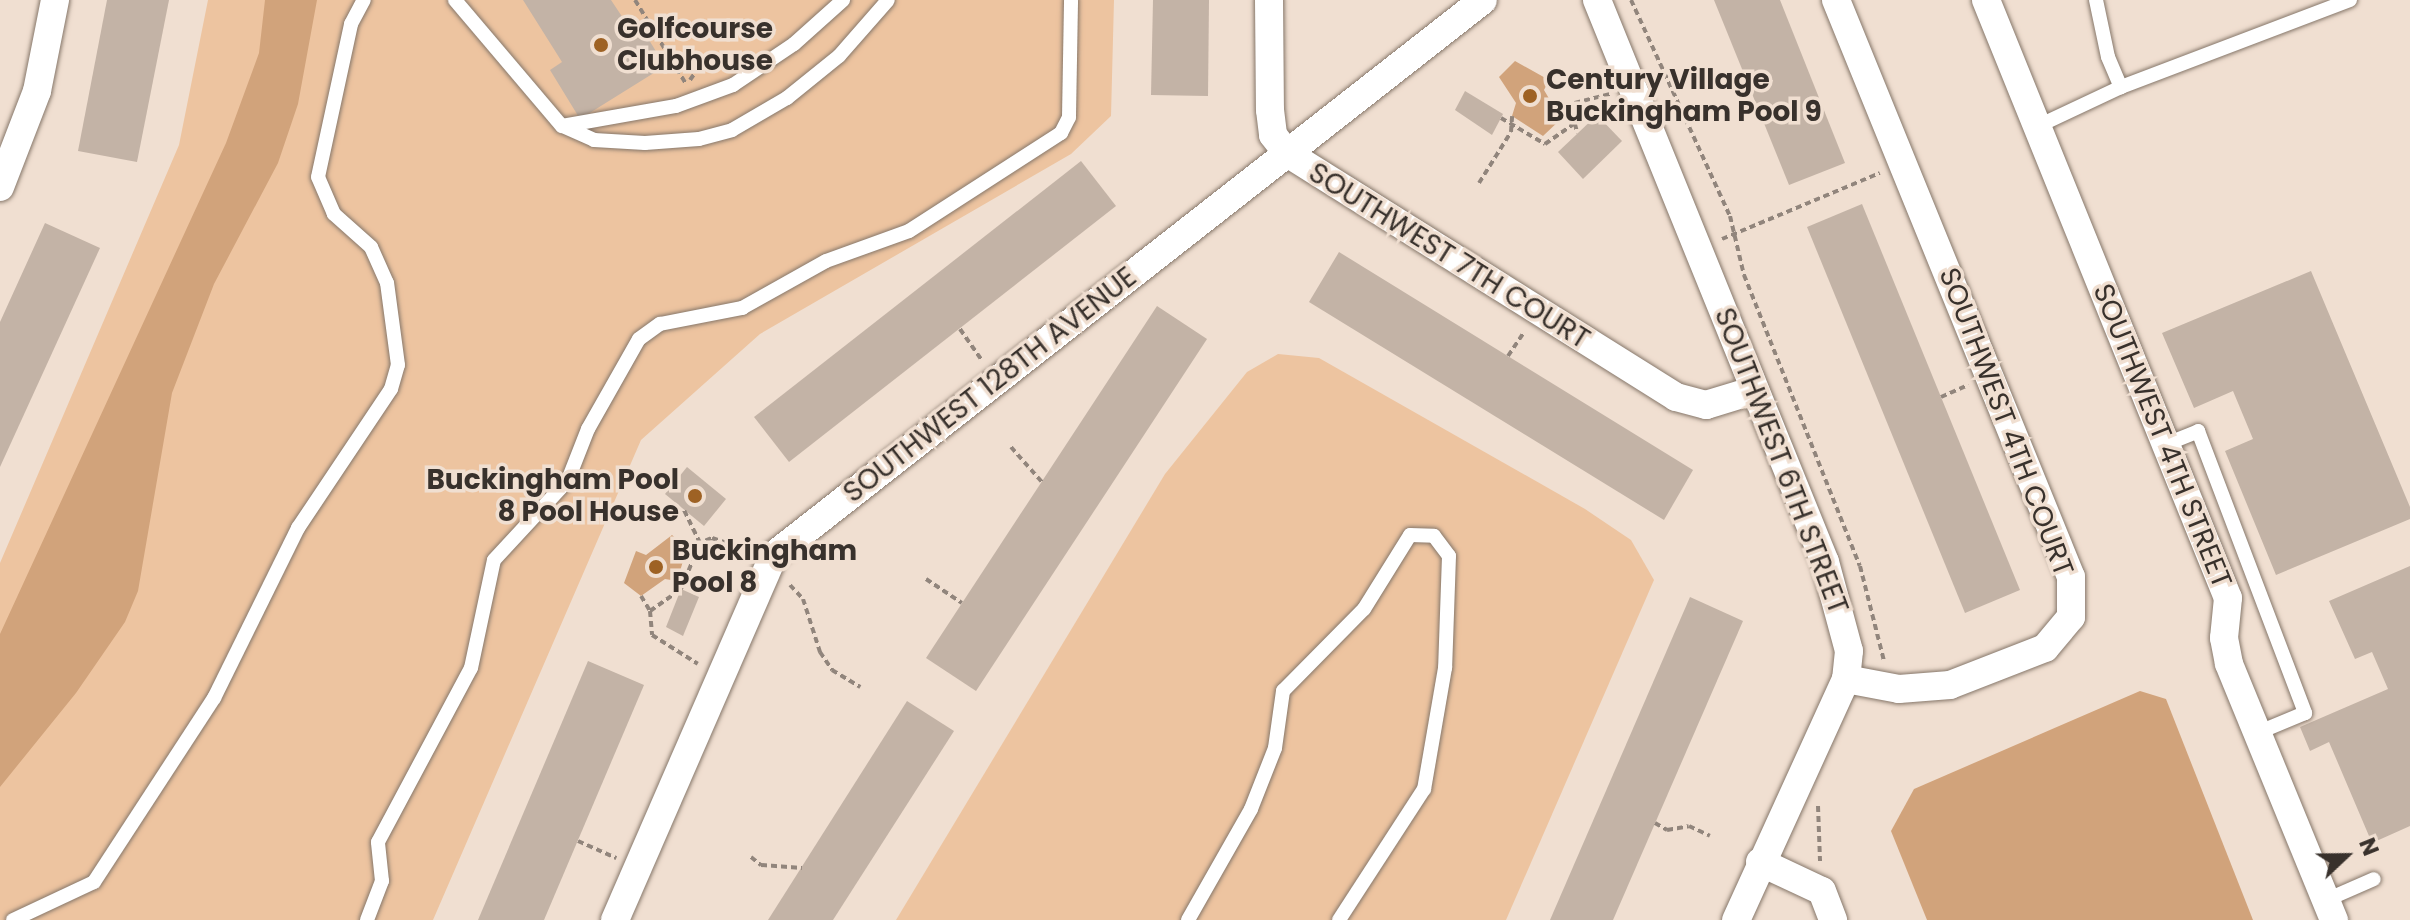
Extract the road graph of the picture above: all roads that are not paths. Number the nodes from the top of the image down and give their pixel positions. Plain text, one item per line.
1 (55, 0) edge
2 (364, 0) edge
3 (455, 0) edge
4 (843, 0) edge
5 (888, 0) edge
6 (1071, 0) edge
7 (1269, 0) edge
8 (1483, 0) edge
9 (1597, 0) edge
10 (1836, 0) edge
11 (1986, 0) edge
12 (2096, 0) edge
13 (2350, 0) edge
14 (2121, 87) junction
15 (562, 126) junction
16 (2036, 127) junction
17 (1287, 153) junction
18 (0, 187) edge
19 (1755, 390) junction
20 (2164, 445) junction
21 (1846, 679) junction
22 (2257, 733) junction
23 (1760, 862) junction
24 (2374, 879) dead end
25 (2330, 910) edge
26 (13, 920) edge
27 (367, 920) edge
28 (615, 920) edge
29 (1188, 920) edge
30 (1339, 920) edge
31 (1736, 920) edge
32 (1833, 920) edge

1 - 18 street
2 - 26 lane
3 - 15 lane
4 - 15 lane
5 - 15 lane
6 - 27 lane
7 - 17 street, SOUTHWEST 7TH COURT
8 - 17 street, SOUTHWEST 128TH AVENUE
9 - 19 street, SOUTHWEST 6TH STREET
10 - 21 street, SOUTHWEST 4TH COURT
11 - 16 street, SOUTHWEST 4TH STREET
12 - 14 lane
13 - 14 lane
14 - 16 lane
16 - 20 street, SOUTHWEST 4TH STREET
17 - 19 street, SOUTHWEST 7TH COURT
17 - 28 street, SOUTHWEST 128TH AVENUE
19 - 21 street, SOUTHWEST 6TH STREET
20 - 22 street, SOUTHWEST 4TH STREET
20 - 22 lane
21 - 23 street, SOUTHWEST 6TH STREET
22 - 25 street, SOUTHWEST 4TH STREET
23 - 31 street, SOUTHWEST 6TH STREET
23 - 32 street
24 - 25 lane
29 - 30 lane

